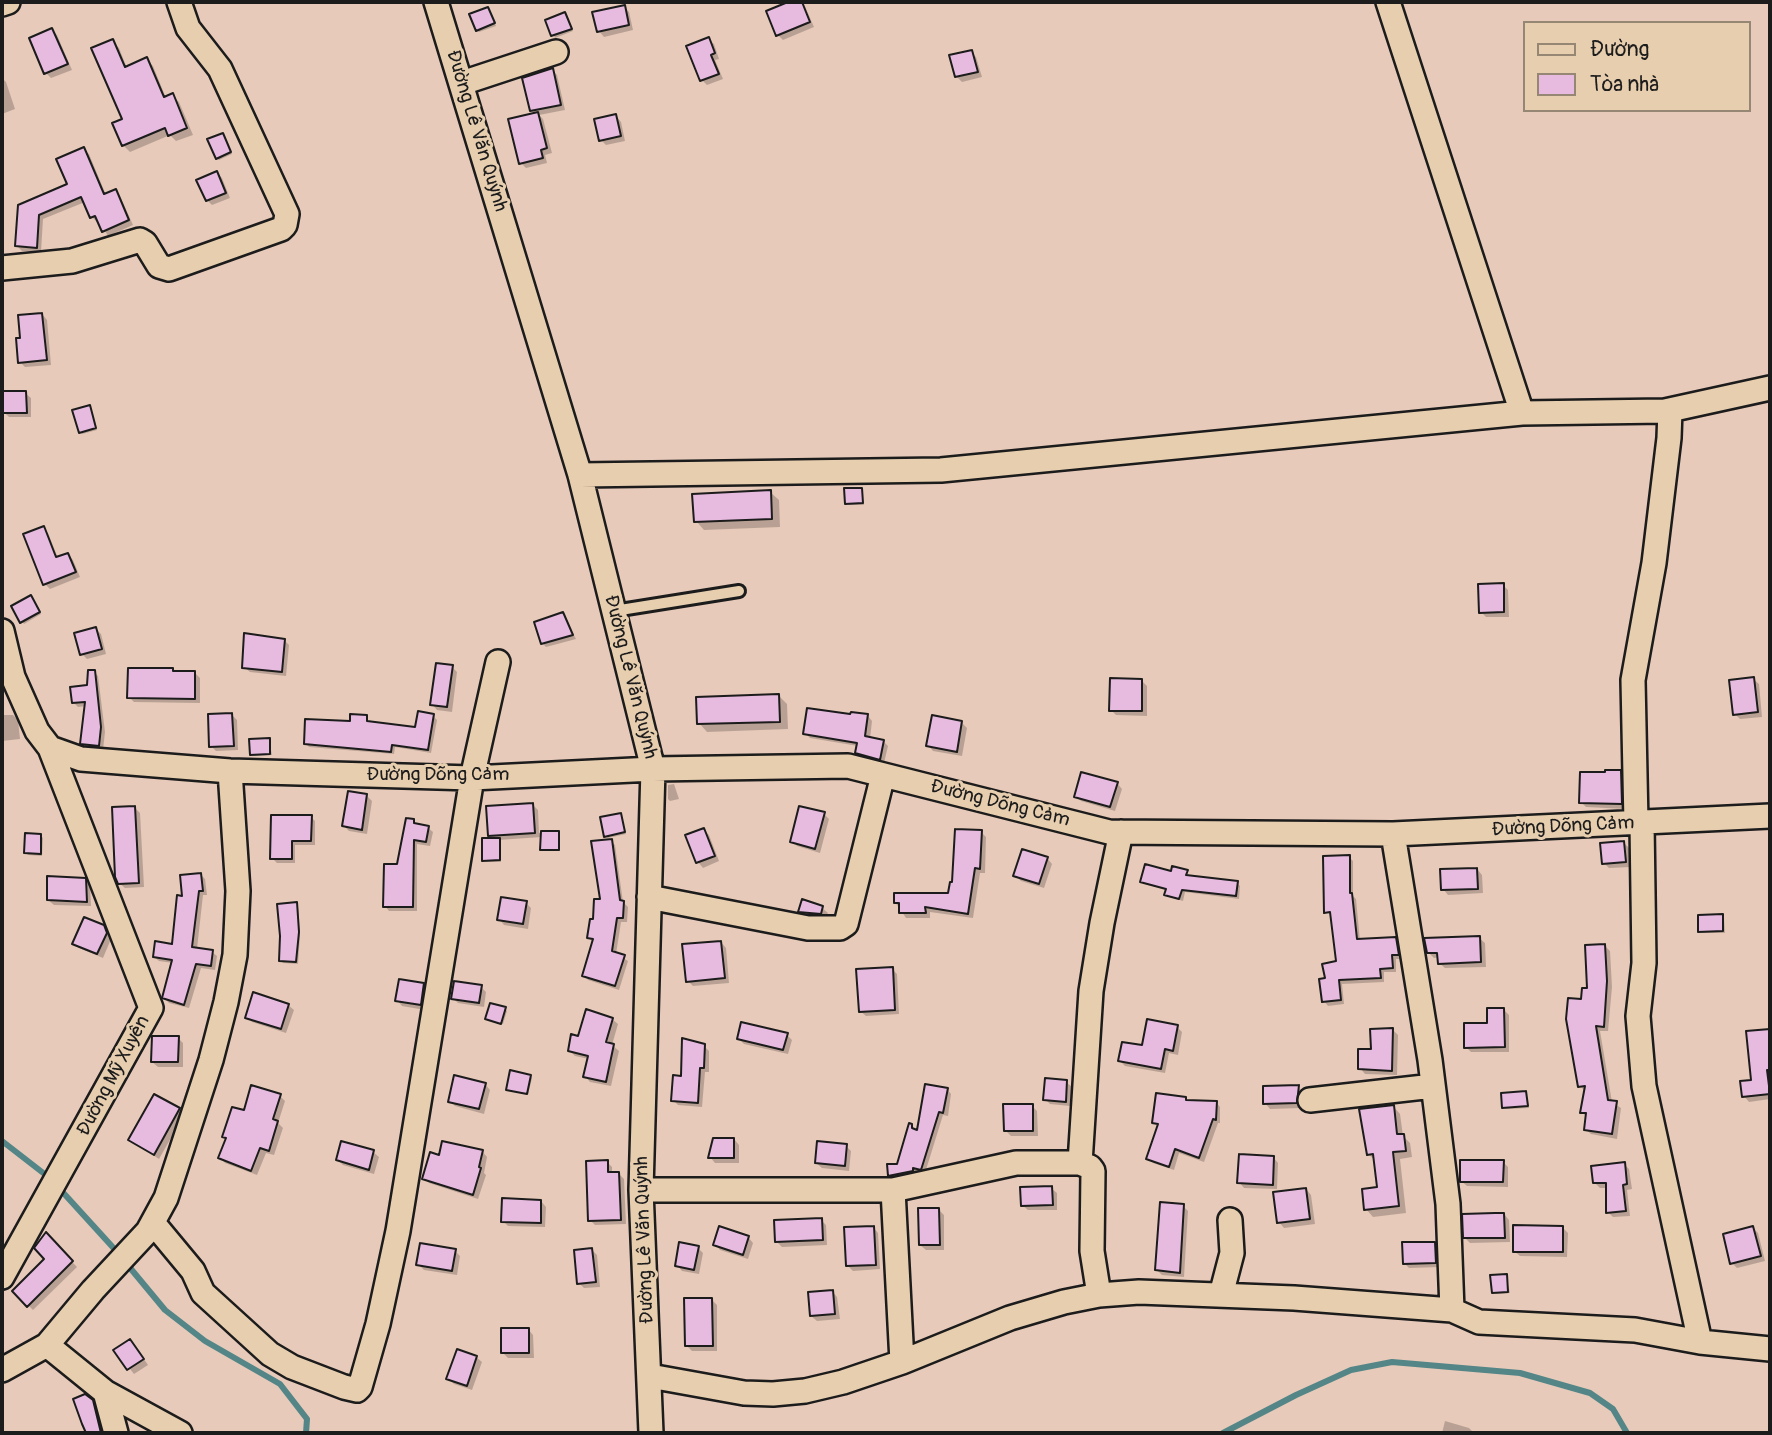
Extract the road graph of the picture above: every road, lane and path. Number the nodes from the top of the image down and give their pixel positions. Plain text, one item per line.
1 (8, 2) edge
2 (179, 2) edge
3 (436, 2) edge
4 (1388, 2) edge
5 (2, 5) edge
6 (556, 52) dead end
7 (462, 83) junction
8 (2, 268) edge
9 (1770, 388) edge
10 (1670, 410) junction
11 (1522, 413) junction
12 (580, 475) junction
13 (739, 591) dead end
14 (614, 611) junction
15 (2, 631) edge
16 (498, 662) dead end
17 (50, 748) junction
18 (653, 769) junction
19 (230, 771) junction
20 (883, 775) junction
21 (472, 778) junction
22 (1770, 816) edge
23 (1639, 823) junction
24 (1121, 832) junction
25 (1393, 834) junction
26 (649, 897) junction
27 (1433, 1086) junction
28 (1310, 1100) dead end
29 (1080, 1163) junction
30 (894, 1190) junction
31 (641, 1191) junction
32 (1230, 1220) dead end
33 (151, 1227) junction
34 (2, 1277) edge
35 (1099, 1295) junction
36 (1221, 1295) junction
37 (1452, 1310) junction
38 (1700, 1342) junction
39 (47, 1345) junction
40 (1770, 1349) edge
41 (902, 1362) junction
42 (2, 1370) edge
43 (650, 1376) junction
44 (105, 1392) junction
45 (116, 1433) edge
46 (180, 1433) edge
47 (651, 1433) edge

1 - 5 street
2 - 8 street
3 - 7 street, Đường Lê Văn Quýnh
4 - 11 street
6 - 7 street
7 - 12 street, Đường Lê Văn Quýnh
9 - 10 street
10 - 11 street
10 - 23 street
11 - 12 street
12 - 14 street, Đường Lê Văn Quýnh
13 - 14 lane
14 - 18 street, Đường Lê Văn Quýnh
15 - 17 street, Đường Mỹ Xuyên
16 - 21 street
17 - 19 street
17 - 34 street, Đường Mỹ Xuyên
18 - 20 street, Đường Dõng Cảm
18 - 21 street, Đường Dõng Cảm
18 - 26 street, Đường Lê Văn Quýnh
19 - 21 street, Đường Dõng Cảm
19 - 33 street
20 - 24 street, Đường Dõng Cảm
20 - 26 street
21 - 33 street
22 - 23 street, Đường Dõng Cảm
23 - 25 street, Đường Dõng Cảm
23 - 38 street
24 - 25 street, Đường Dõng Cảm
24 - 29 street
25 - 27 street
26 - 31 street, Đường Lê Văn Quýnh
27 - 28 street
27 - 37 street
29 - 30 street
29 - 35 street
30 - 31 street
30 - 41 street
31 - 43 street, Đường Lê Văn Quýnh
32 - 36 street
33 - 39 street
35 - 36 street
35 - 41 street
36 - 37 street
37 - 38 street
38 - 40 street
39 - 42 street
39 - 44 street
41 - 43 street
43 - 47 street, Đường Lê Văn Quýnh
44 - 45 street
44 - 46 street

